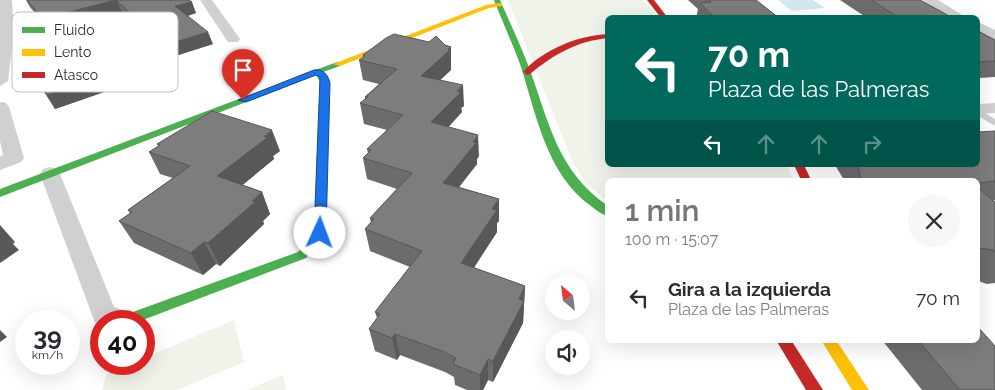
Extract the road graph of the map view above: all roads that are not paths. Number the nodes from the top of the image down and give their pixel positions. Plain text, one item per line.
1 (6, 0) edge
2 (206, 0) edge
3 (650, 0) edge
4 (928, 0) edge
5 (498, 3) edge
6 (662, 15) edge
7 (956, 15) edge
8 (980, 27) edge
9 (605, 36) edge
10 (995, 36) edge
11 (233, 39) dead end
12 (317, 71) junction
13 (527, 72) junction
14 (0, 81) edge
15 (0, 107) edge
16 (995, 108) edge
17 (980, 111) edge
18 (980, 113) edge
19 (995, 124) edge
20 (0, 164) edge
21 (50, 174) junction
22 (0, 193) edge
23 (605, 211) edge
24 (102, 310) edge
25 (152, 310) edge
26 (785, 343) edge
27 (830, 343) edge
28 (815, 390) edge
29 (861, 390) edge

1 - 14 street
2 - 11 street
3 - 6 street
4 - 7 street
5 - 12 street
5 - 13 street
8 - 10 street
9 - 13 street
12 - 21 street
12 - 25 street
13 - 23 street
15 - 20 street
16 - 17 street
18 - 19 lane
21 - 22 street
21 - 24 street
26 - 28 street
27 - 29 street

